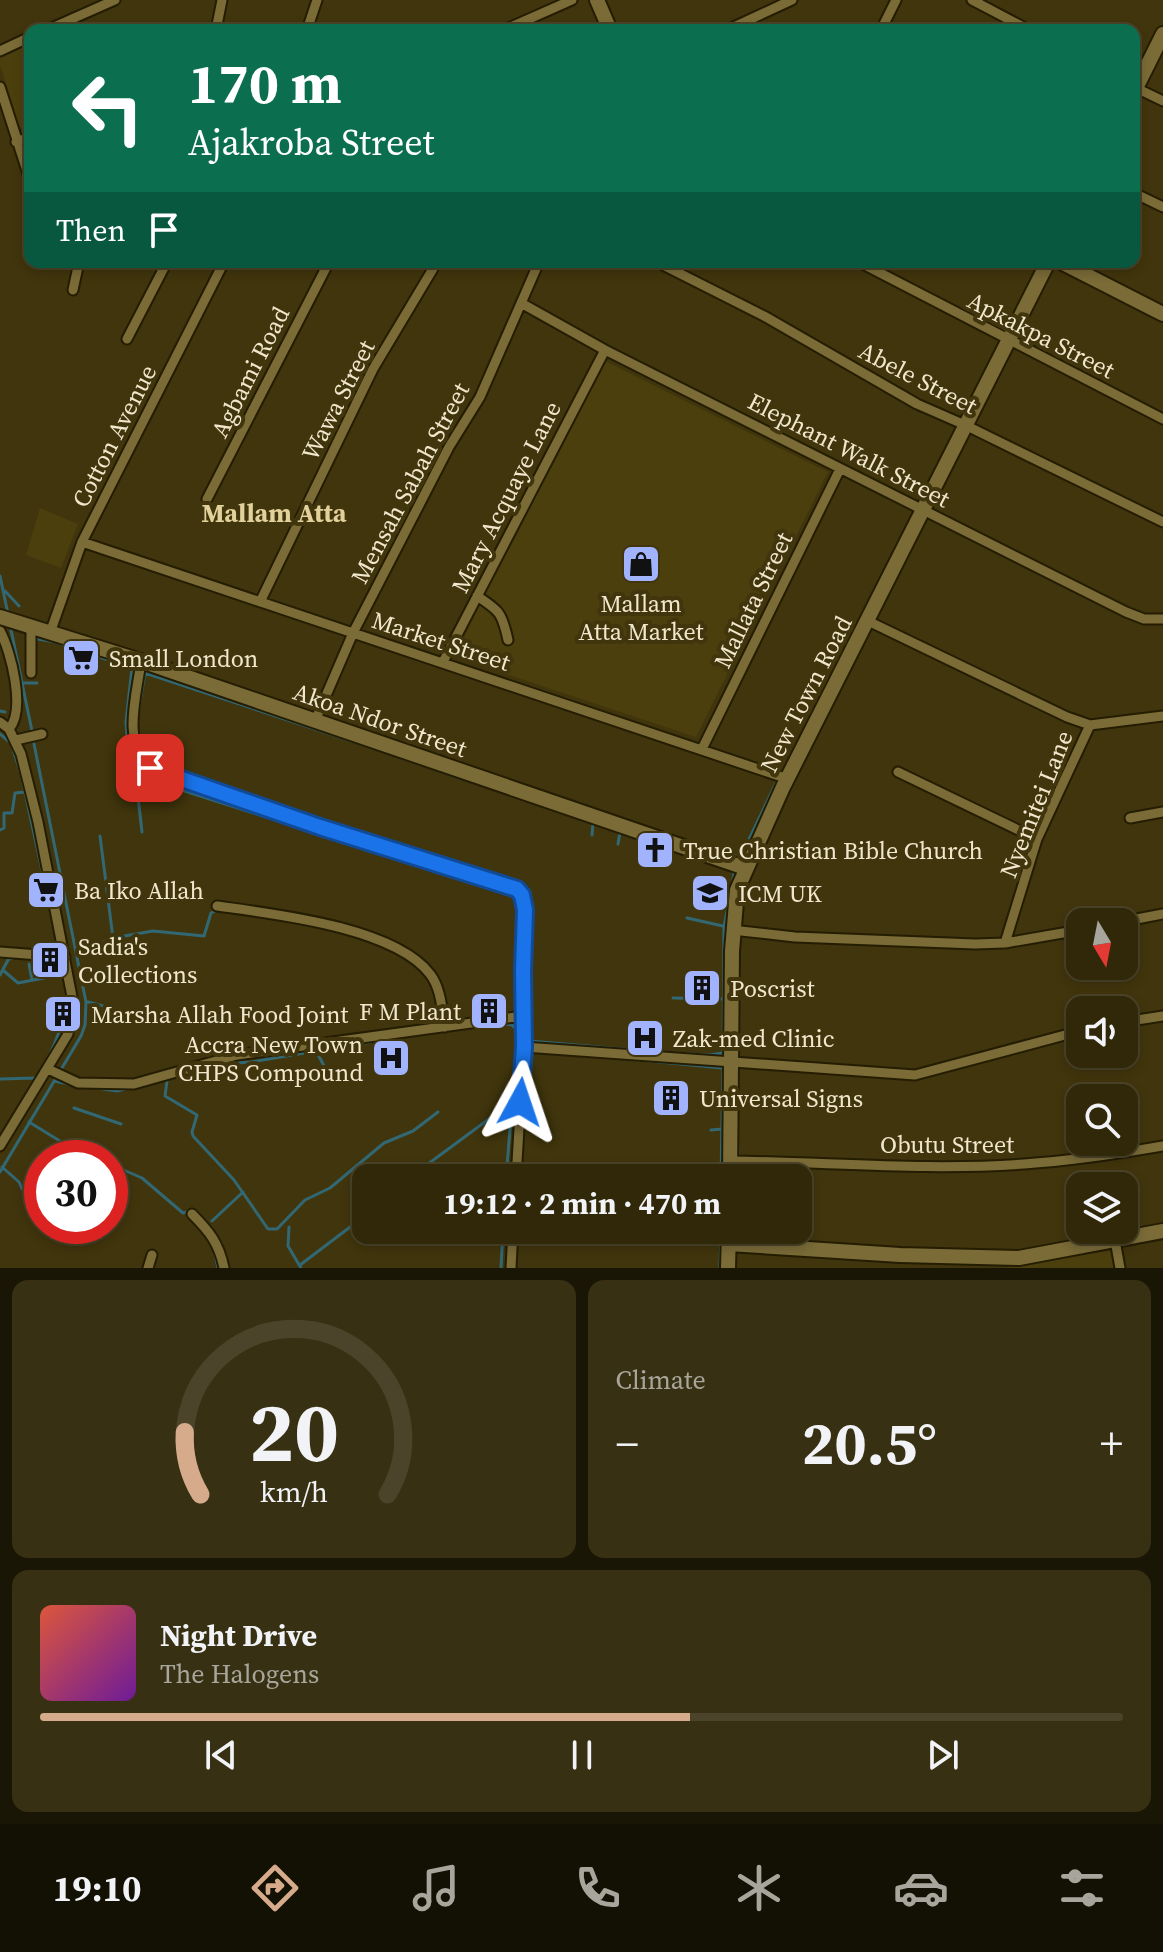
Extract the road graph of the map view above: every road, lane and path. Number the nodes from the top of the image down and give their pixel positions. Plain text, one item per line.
1 (115, 0) edge
2 (222, 0) edge
3 (317, 0) edge
4 (572, 0) edge
5 (597, 0) edge
6 (792, 0) edge
7 (896, 0) edge
8 (972, 0) edge
9 (61, 24) edge
10 (217, 24) edge
11 (309, 24) edge
12 (522, 24) edge
13 (607, 24) edge
14 (740, 24) edge
15 (884, 24) edge
16 (1018, 24) edge
17 (1163, 34) edge
18 (24, 40) edge
19 (0, 51) edge
20 (1140, 79) edge
21 (0, 87) edge
22 (1140, 91) edge
23 (1163, 101) edge
24 (24, 139) edge
25 (16, 142) junction
26 (24, 164) edge
27 (1140, 196) edge
28 (1163, 207) edge
29 (78, 268) edge
30 (164, 268) edge
31 (221, 268) edge
32 (326, 268) edge
33 (433, 268) edge
34 (536, 268) edge
35 (669, 268) edge
36 (870, 268) edge
37 (1045, 268) edge
38 (1073, 268) edge
39 (73, 290) dead end
40 (521, 303) junction
41 (1163, 314) edge
42 (127, 339) dead end
43 (1009, 342) junction
44 (605, 350) junction
45 (1163, 419) edge
46 (965, 425) junction
47 (840, 469) junction
48 (207, 499) dead end
49 (921, 509) junction
50 (1163, 522) edge
51 (82, 542) junction
52 (477, 596) junction
53 (260, 602) junction
54 (0, 617) edge
55 (1163, 619) edge
56 (868, 621) junction
57 (27, 626) junction
58 (0, 631) edge
59 (50, 633) junction
60 (353, 633) junction
61 (508, 640) dead end
62 (141, 661) junction
63 (443, 662) junction
64 (31, 673) dead end
65 (1163, 716) edge
66 (315, 721) junction
67 (0, 722) edge
68 (1090, 725) junction
69 (9, 729) junction
70 (42, 734) dead end
71 (16, 740) junction
72 (702, 749) junction
73 (898, 772) dead end
74 (788, 779) junction
75 (1163, 812) edge
76 (1130, 818) dead end
77 (1037, 839) junction
78 (745, 868) junction
79 (217, 906) dead end
80 (1163, 914) edge
81 (1138, 919) edge
82 (732, 930) junction
83 (1066, 932) edge
84 (1005, 943) junction
85 (1, 956) edge
86 (65, 957) junction
87 (523, 1016) junction
88 (1163, 1016) edge
89 (1138, 1020) edge
90 (445, 1027) junction
91 (1066, 1035) edge
92 (524, 1047) junction
93 (732, 1061) junction
94 (55, 1073) junction
95 (0, 1146) edge
96 (1163, 1146) edge
97 (730, 1161) joint
98 (517, 1164) edge
99 (192, 1214) dead end
100 (1163, 1231) edge
101 (1138, 1236) edge
102 (512, 1244) edge
103 (729, 1244) edge
104 (801, 1244) edge
105 (1094, 1244) edge
106 (1116, 1244) edge
107 (152, 1255) dead end
108 (997, 1263) edge
109 (148, 1268) edge
110 (224, 1268) edge
111 (511, 1268) edge
112 (728, 1268) edge
113 (1120, 1268) edge

1 - 9 street
2 - 10 street
3 - 11 street
4 - 12 street
5 - 13 street
6 - 14 street
7 - 15 street
8 - 16 street
17 - 20 street
18 - 19 street
21 - 25 street
22 - 23 street
24 - 25 street
25 - 26 street
27 - 28 street
29 - 39 street
30 - 42 street
31 - 51 street, Cotton Avenue
32 - 48 street, Agbami Road
33 - 53 street, Wawa Street
34 - 40 street, Mensah Sabah Street
35 - 46 street, Abele Street
36 - 43 street, Apkakpa Street
37 - 43 street, New Town Road
38 - 41 street
40 - 44 street, Elephant Walk Street
40 - 60 street, Mensah Sabah Street
43 - 45 street, Apkakpa Street
43 - 46 street, New Town Road
44 - 47 street, Elephant Walk Street
44 - 52 street, Mary Acquaye Lane
46 - 49 street, New Town Road
46 - 50 street, Abele Street
47 - 49 street, Elephant Walk Street
47 - 72 street, Mallata Street
49 - 55 street, Elephant Walk Street
49 - 56 street, New Town Road
51 - 53 street, Market Street
51 - 59 street, Cotton Avenue
52 - 61 street
52 - 63 street, Mary Acquaye Lane
53 - 60 street, Market Street
54 - 57 street, Akoa Ndor Street
56 - 68 street
56 - 74 street, New Town Road
57 - 59 street, Akoa Ndor Street
57 - 64 street
58 - 69 street
59 - 62 street, Akoa Ndor Street
60 - 63 street, Market Street
60 - 66 street, Mensah Sabah Street
62 - 66 street, Akoa Ndor Street
62 - 87 street
63 - 72 street, Market Street
65 - 68 street
66 - 78 street, Akoa Ndor Street
67 - 69 street
68 - 77 street, Nyemitei Lane
69 - 71 street
70 - 71 street
71 - 86 street
72 - 74 street, Market Street
73 - 77 street
74 - 78 street, New Town Road
75 - 76 street
77 - 84 street, Nyemitei Lane
78 - 82 street, New Town Road
79 - 90 street
80 - 81 street
82 - 84 street
82 - 93 street, New Town Road
83 - 84 street
85 - 86 street
86 - 94 street
87 - 90 street
87 - 92 street
88 - 89 street
90 - 94 street
91 - 93 street
92 - 93 street
92 - 98 street
93 - 97 street, New Town Road
94 - 95 street
96 - 97 street, Obutu Street
99 - 110 street
100 - 101 street
102 - 111 street
103 - 112 street
104 - 108 street
105 - 108 street
106 - 113 street
107 - 109 street

